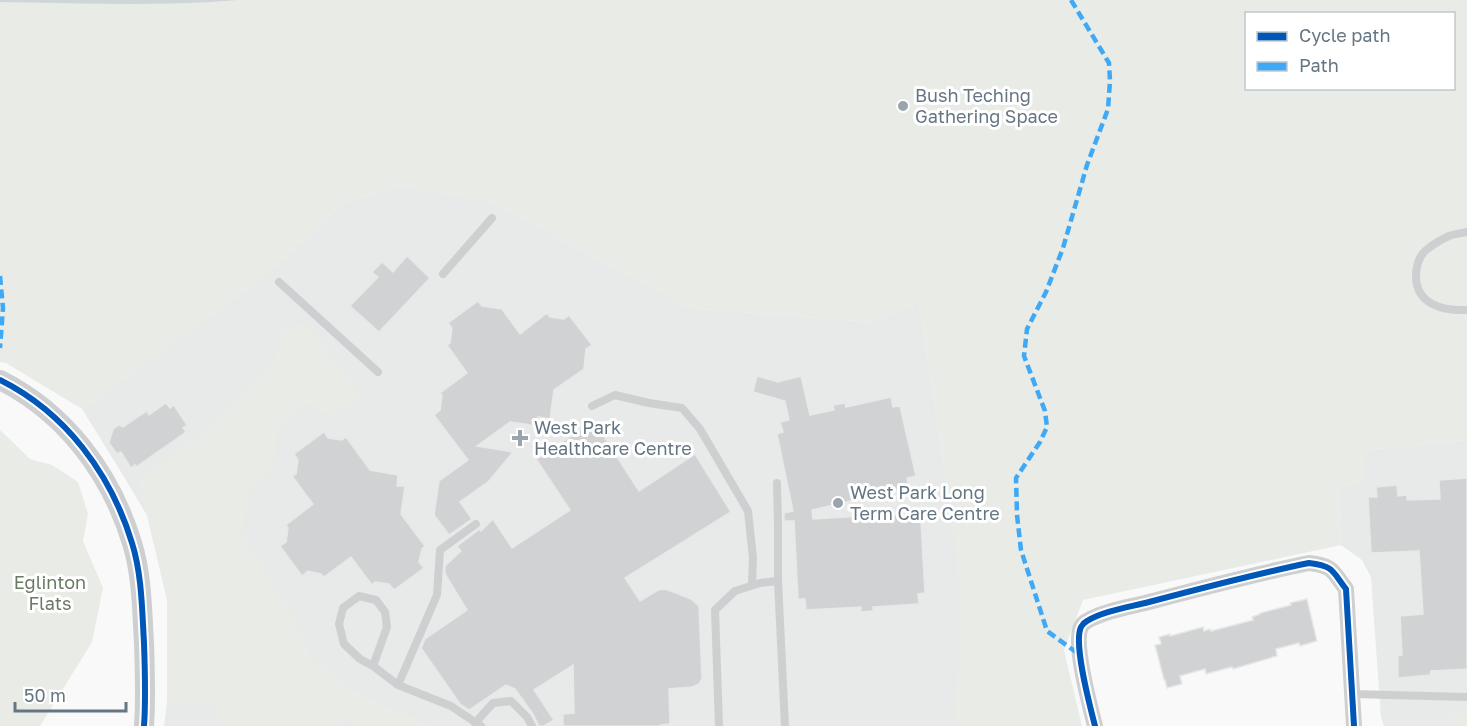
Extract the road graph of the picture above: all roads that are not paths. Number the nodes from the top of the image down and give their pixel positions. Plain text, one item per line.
1 (492, 218) dead end
2 (1467, 232) edge
3 (443, 274) dead end
4 (279, 282) dead end
5 (1467, 310) edge
6 (378, 372) dead end
7 (0, 380) edge
8 (592, 406) dead end
9 (777, 483) dead end
10 (476, 524) dead end
11 (778, 581) junction
12 (753, 585) junction
13 (373, 666) junction
14 (398, 685) junction
15 (1352, 694) junction
16 (1467, 697) edge
17 (478, 725) edge
18 (144, 726) edge
19 (532, 726) edge
20 (719, 726) edge
21 (785, 726) edge
22 (1095, 726) edge
23 (1354, 726) edge

1 - 3 lane
2 - 5 lane
4 - 6 lane
7 - 18 street
8 - 12 lane
9 - 11 lane
10 - 14 lane
11 - 12 lane
11 - 21 lane
12 - 20 lane
13 - 13 lane
13 - 14 lane
14 - 17 lane
15 - 16 lane
15 - 22 street
15 - 23 street
17 - 19 lane

